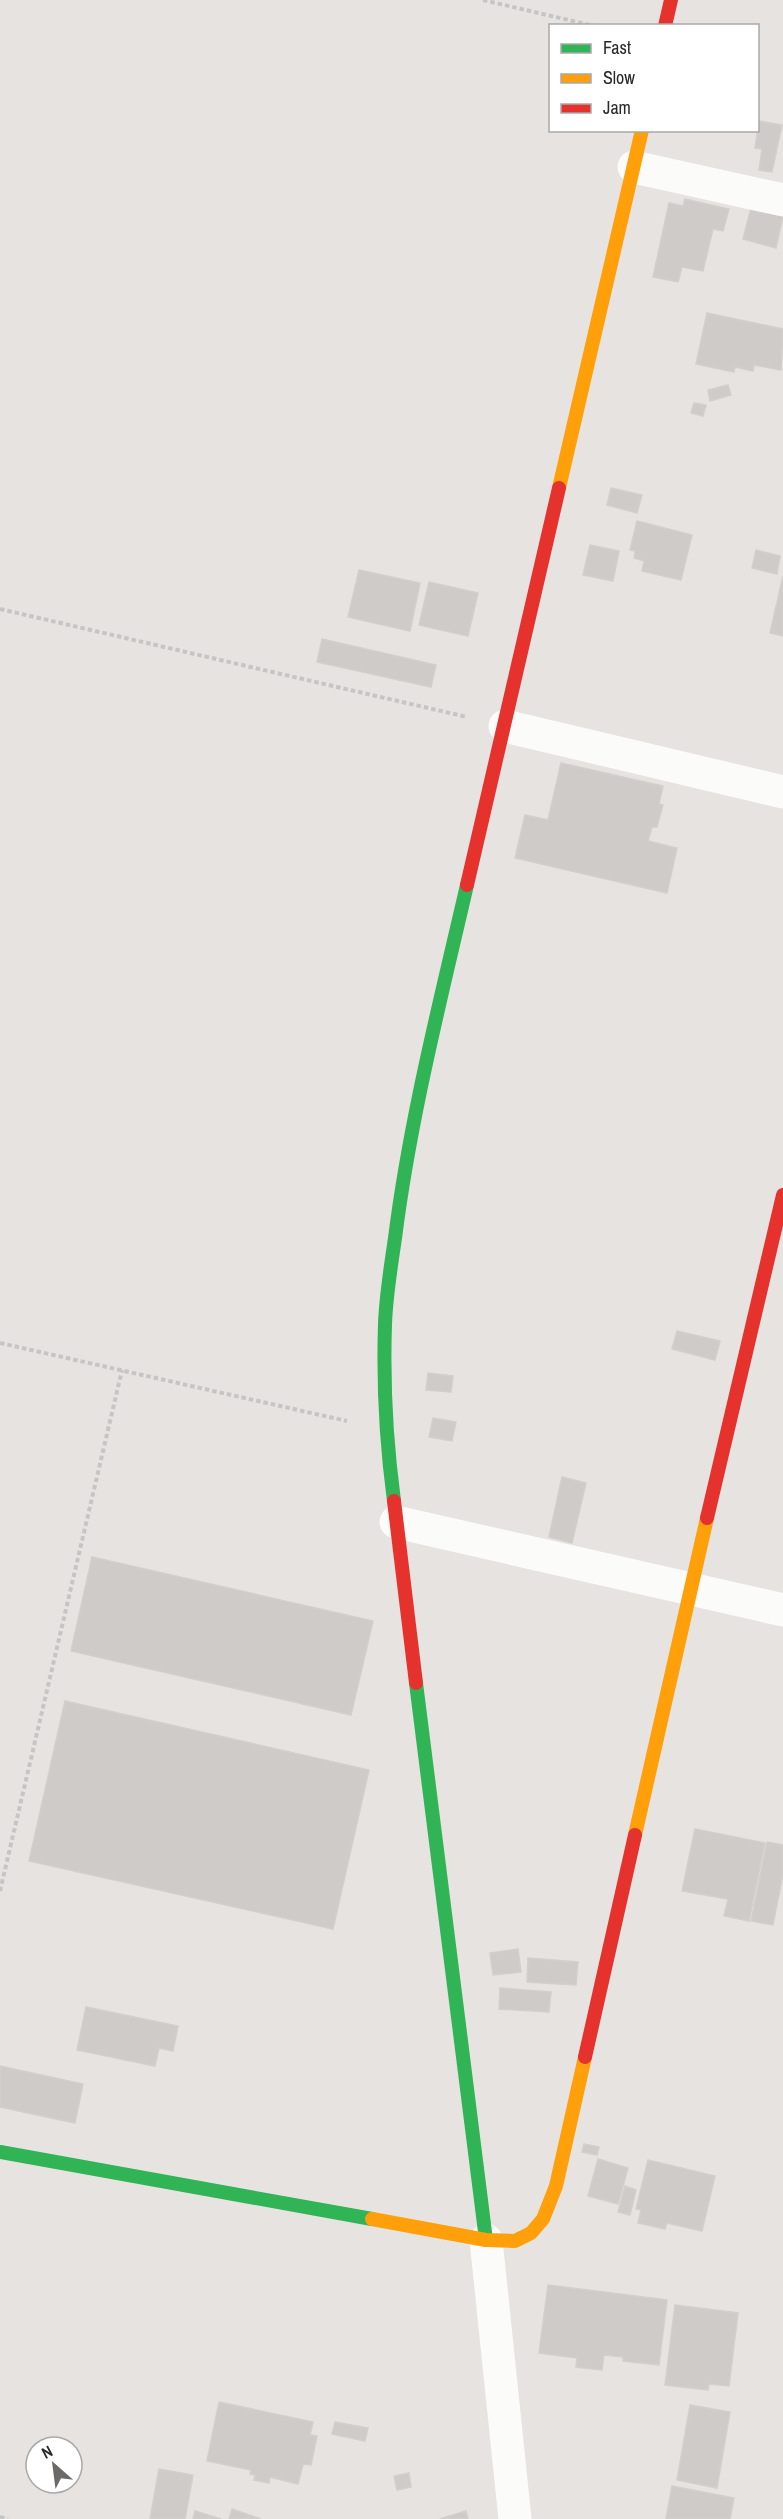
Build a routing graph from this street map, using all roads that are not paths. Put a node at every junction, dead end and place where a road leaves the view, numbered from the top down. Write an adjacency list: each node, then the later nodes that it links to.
1 (671, 0): 2 (street)
2 (665, 24)
3 (642, 132): 4 (street)
4 (633, 167): 5 (street); 6 (street)
5 (783, 200)
6 (505, 726): 7 (street); 9 (street)
7 (783, 792)
8 (783, 1195): 10 (street)
9 (396, 1522): 10 (street); 13 (street)
10 (691, 1588): 11 (street); 13 (street)
11 (783, 1610)
12 (0, 2152): 13 (street)
13 (486, 2240): 14 (street)
14 (515, 2519)

